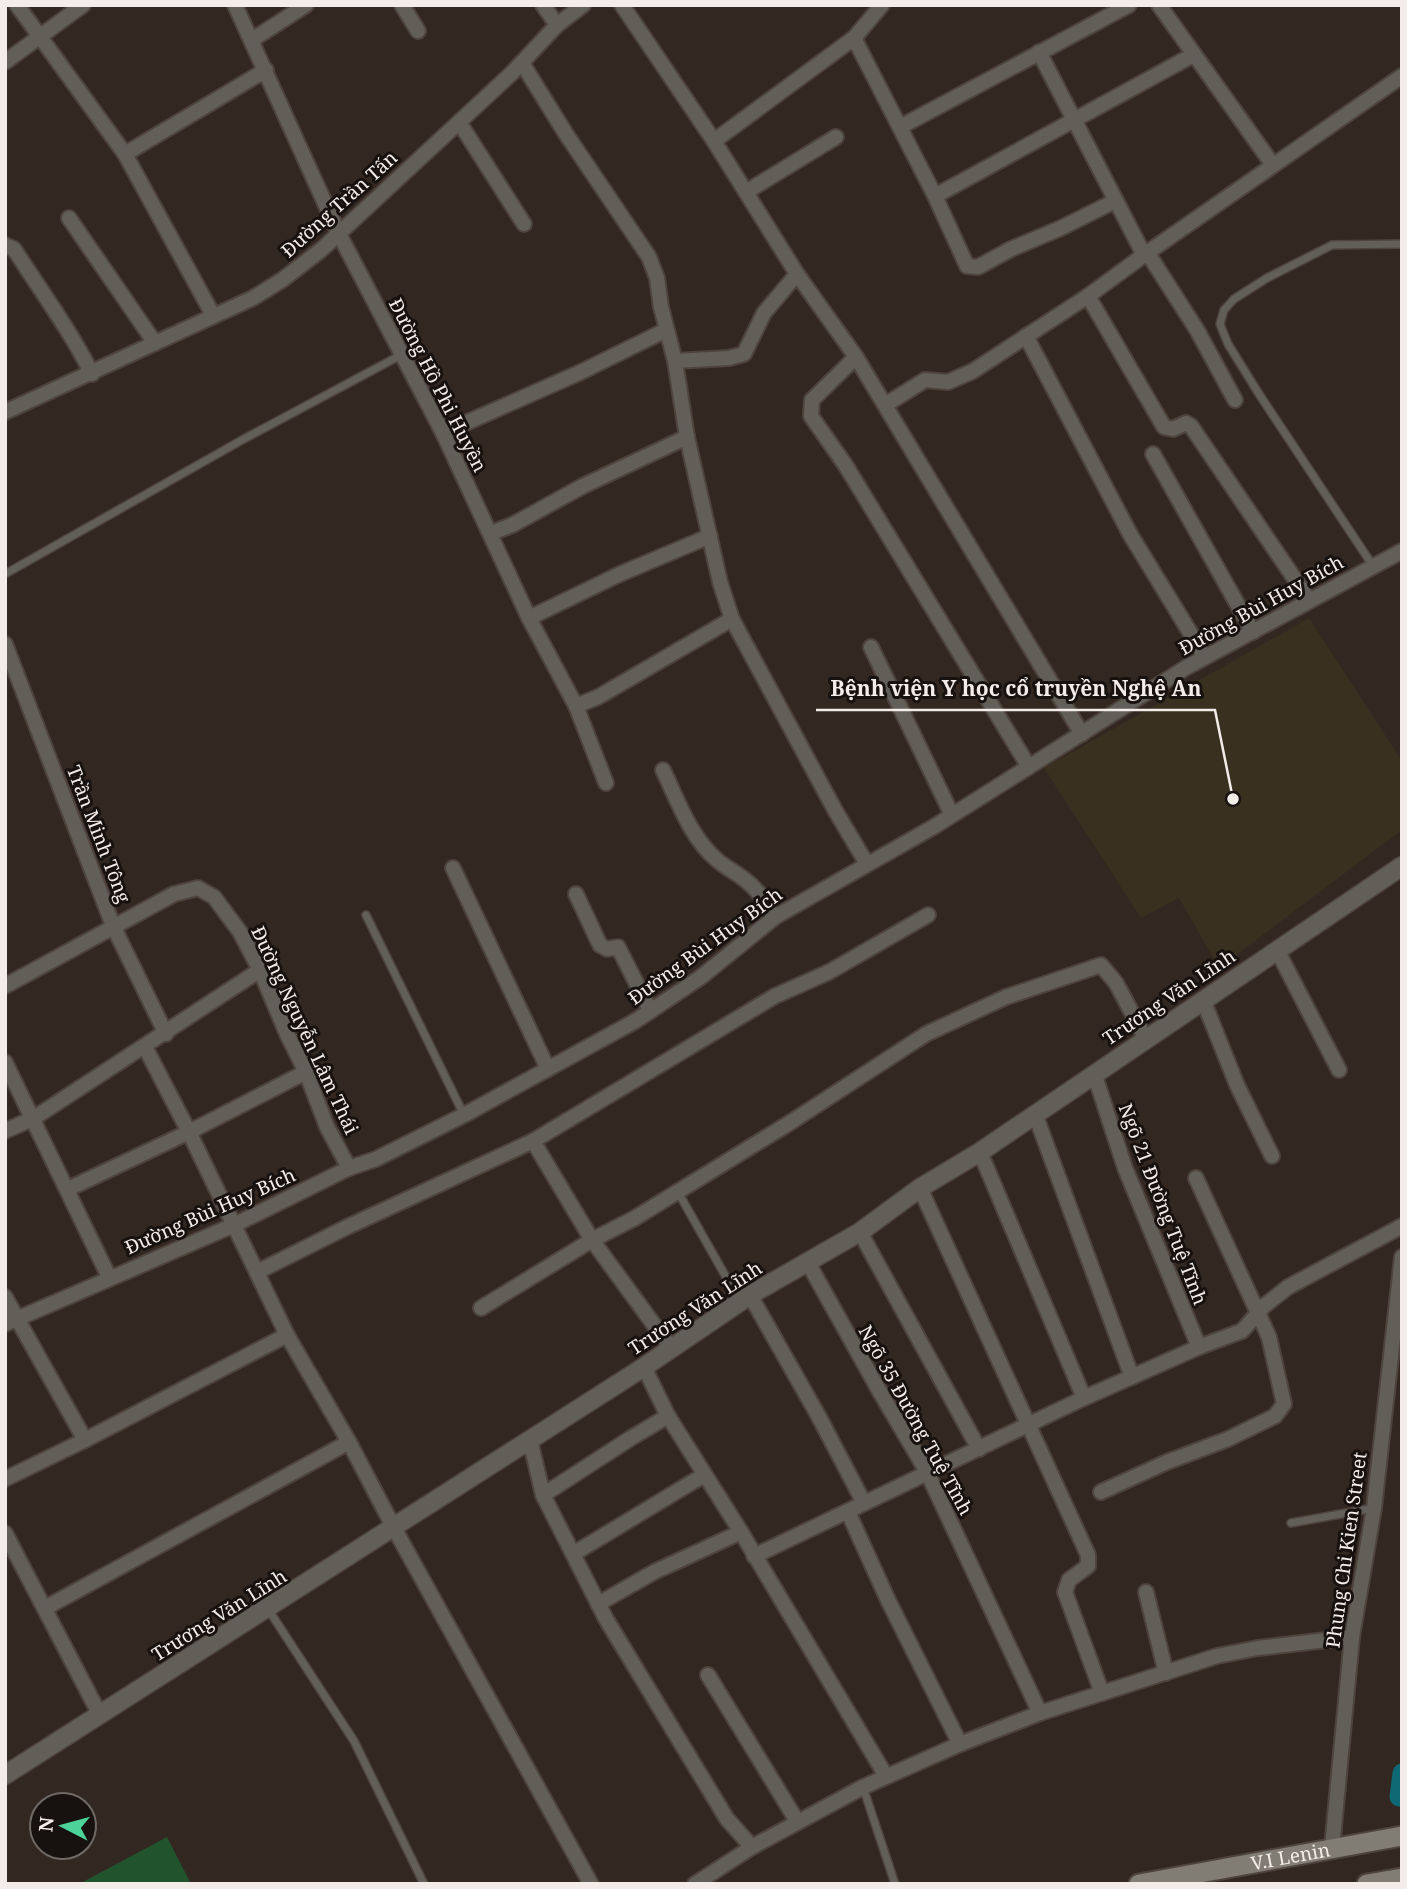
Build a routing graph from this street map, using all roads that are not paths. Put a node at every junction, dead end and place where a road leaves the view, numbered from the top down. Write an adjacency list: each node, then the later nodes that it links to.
1 (17, 5): 14 (street)
2 (83, 5): 14 (street)
3 (235, 5): 16 (street, Đường Hồ Phi Huyền)
4 (306, 5): 16 (street)
5 (402, 5): 13 (street)
6 (543, 5): 12 (street)
7 (583, 5): 12 (street, Đường Trần Tấn)
8 (622, 5): 27 (street)
9 (882, 5): 15 (street)
10 (1129, 5): 17 (street)
11 (1159, 5): 18 (street)
12 (557, 25): 20 (street, Đường Trần Tấn)
13 (418, 31)
14 (41, 36): 19 (street); 28 (street)
15 (854, 38): 25 (street); 27 (street)
16 (252, 40): 21 (street, Đường Hồ Phi Huyền)
17 (1039, 52): 23 (street); 25 (street)
18 (1193, 55): 23 (street); 29 (street)
19 (5, 62)
20 (522, 63): 24 (street, Đường Trần Tấn); 42 (street)
21 (266, 70): 28 (street); 35 (street, Đường Hồ Phi Huyền)
22 (1402, 76): 29 (street)
23 (1076, 120): 31 (street); 32 (street)
24 (459, 122): 34 (street); 35 (street, Đường Trần Tấn)
25 (900, 127): 31 (street)
26 (836, 137): 30 (street)
27 (714, 141): 30 (street)
28 (125, 154): 41 (street)
29 (1273, 165): 38 (street)
30 (746, 192): 39 (street)
31 (935, 196): 32 (street)
32 (1115, 201): 38 (street)
33 (69, 218): 44 (street)
34 (524, 224)
35 (338, 232): 41 (street, Đường Trần Tấn); 45 (street, Đường Hồ Phi Huyền)
36 (5, 244): 48 (street)
37 (1402, 244): 58 (lane)
38 (1146, 253): 40 (street); 49 (street)
39 (797, 274): 46 (street); 47 (street)
40 (1088, 296): 43 (street); 60 (street)
41 (213, 315): 44 (street, Đường Trần Tấn)
42 (666, 330): 47 (street); 52 (street)
43 (1026, 336): 50 (street); 66 (street)
44 (155, 344): 48 (street, Đường Trần Tấn)
45 (401, 355): 52 (street, Đường Hồ Phi Huyền); 59 (lane)
46 (856, 357): 50 (street); 69 (street)
47 (675, 361): 53 (street)
48 (92, 374): 51 (street, Đường Trần Tấn)
49 (1235, 400)
50 (885, 405): 68 (street)
51 (5, 412)
52 (443, 433): 55 (street, Đường Hồ Phi Huyền)
53 (687, 437): 55 (street); 56 (street)
54 (1153, 454): 63 (street)
55 (491, 533): 61 (street, Đường Hồ Phi Huyền)
56 (710, 536): 61 (street); 62 (street)
57 (1402, 551): 58 (street, Đường Bùi Huy Bích)
58 (1373, 566): 60 (street, Đường Bùi Huy Bích)
59 (5, 575)
60 (1308, 600): 63 (street, Đường Bùi Huy Bích)
61 (530, 618): 67 (street, Đường Hồ Phi Huyền)
62 (732, 619): 67 (street); 73 (street)
63 (1253, 632): 66 (street, Đường Bùi Huy Bích)
64 (5, 644): 80 (street, Trần Minh Tông)
65 (871, 647): 72 (street)
66 (1205, 657): 68 (street, Đường Bùi Huy Bích)
67 (576, 706): 71 (street, Đường Hồ Phi Huyền)
68 (1082, 734): 69 (street, Đường Bùi Huy Bích)
69 (1029, 767): 72 (street, Đường Bùi Huy Bích)
70 (663, 771): 79 (street)
71 (606, 783)
72 (952, 815): 73 (street, Đường Bùi Huy Bích)
73 (867, 864): 79 (street, Đường Bùi Huy Bích)
74 (1402, 866): 81 (street, Trương Văn Lĩnh)
75 (453, 867): 90 (street)
76 (576, 894): 85 (street)
77 (366, 915): 95 (lane)
78 (928, 915): 99 (street)
79 (775, 917): 85 (street, Đường Bùi Huy Bích)
80 (114, 928): 82 (street, Đường Nguyễn Lâm Thái); 83 (street, Đường Nguyễn Lâm Thái); 86 (street, Trần Minh Tông)
81 (1277, 950): 84 (street, Trương Văn Lĩnh); 91 (street)
82 (260, 970): 86 (street); 92 (street, Đường Nguyễn Lâm Thái)
83 (5, 986)
84 (1203, 1000): 87 (street, Trương Văn Lĩnh); 101 (street)
85 (650, 1010): 90 (street, Đường Bùi Huy Bích)
86 (166, 1034): 88 (street)
87 (1146, 1039): 93 (street, Trương Văn Lĩnh); 106 (street)
88 (145, 1047): 96 (street); 98 (street)
89 (5, 1062): 96 (street)
90 (548, 1069): 95 (street, Đường Bùi Huy Bích)
91 (1339, 1069)
92 (306, 1072): 98 (street); 102 (street, Đường Nguyễn Lâm Thái)
93 (1094, 1073): 94 (street, Trương Văn Lĩnh); 121 (street, Ngõ 21 Đường Tuệ Tĩnh)
94 (1035, 1114): 100 (street, Trương Văn Lĩnh); 124 (street)
95 (464, 1115): 102 (street, Đường Bùi Huy Bích)
96 (34, 1118): 97 (street); 105 (street)
97 (5, 1131)
98 (189, 1132): 105 (street); 107 (street)
99 (533, 1141): 110 (street); 113 (street)
100 (980, 1152): 104 (street, Trương Văn Lĩnh); 125 (street)
101 (1272, 1156)
102 (349, 1168): 107 (street, Đường Bùi Huy Bích)
103 (1196, 1178): 118 (street)
104 (920, 1188): 109 (street, Trương Văn Lĩnh); 127 (street)
105 (68, 1189): 114 (street)
106 (677, 1191): 110 (street); 116 (lane)
107 (234, 1225): 113 (street); 114 (street, Đường Bùi Huy Bích)
108 (1402, 1226): 118 (street)
109 (860, 1231): 112 (street, Trương Văn Lĩnh); 131 (street)
110 (592, 1240): 117 (street); 122 (street)
111 (1402, 1257): 138 (street, Phung Chi Kien Street)
112 (807, 1261): 116 (street, Trương Văn Lĩnh); 132 (street, Ngõ 35 Đường Tuệ Tĩnh)
113 (257, 1272): 120 (street)
114 (110, 1277): 119 (street, Đường Bùi Huy Bích)
115 (5, 1297): 119 (street)
116 (745, 1298): 122 (street, Trương Văn Lĩnh); 137 (street)
117 (481, 1308)
118 (1258, 1313): 121 (street); 135 (street)
119 (11, 1321): 128 (street)
120 (287, 1335): 128 (street); 130 (street)
121 (1199, 1347): 124 (street)
122 (671, 1348): 123 (street, Trương Văn Lĩnh)
123 (643, 1367): 126 (street); 129 (street, Trương Văn Lĩnh)
124 (1132, 1377): 125 (street)
125 (1084, 1398): 127 (street)
126 (668, 1416): 133 (street); 136 (street)
127 (1029, 1423): 131 (street); 153 (street)
128 (85, 1440): 134 (street)
129 (530, 1440): 136 (street); 141 (street, Trương Văn Lĩnh)
130 (349, 1442): 141 (street); 148 (street)
131 (979, 1449): 132 (street)
132 (927, 1472): 137 (street); 154 (street, Ngõ 35 Đường Tuệ Tĩnh)
133 (704, 1475): 142 (street); 144 (street)
134 (5, 1479)
135 (1101, 1492)
136 (543, 1495): 144 (street)
137 (864, 1503): 139 (street)
138 (1374, 1508): 140 (lane); 150 (street, Phung Chi Kien Street)
139 (848, 1512): 145 (street); 156 (street)
140 (1291, 1523)
141 (394, 1528): 149 (street, Trương Văn Lĩnh); 166 (street)
142 (741, 1532): 145 (street); 147 (street)
143 (5, 1533): 148 (street)
144 (573, 1554): 147 (street)
145 (754, 1556): 158 (street)
146 (1146, 1592): 151 (street)
147 (598, 1604): 162 (street)
148 (45, 1608): 155 (street)
149 (268, 1609): 155 (street, Trương Văn Lĩnh); 165 (lane)
150 (1352, 1637): 151 (street); 163 (street, Phung Chi Kien Street)
151 (1166, 1673): 153 (street)
152 (708, 1675): 160 (street)
153 (1102, 1693): 154 (street)
154 (1040, 1713): 156 (street)
155 (100, 1715): 157 (street, Trương Văn Lĩnh)
156 (960, 1744): 158 (street)
157 (5, 1775)
158 (886, 1776): 159 (street)
159 (863, 1787): 160 (street); 168 (lane)
160 (797, 1821): 162 (street)
161 (1402, 1836): 163 (main road, V.I Lenin)
162 (752, 1847): 167 (street)
163 (1332, 1848): 169 (main road, V.I Lenin)
164 (1402, 1878): 170 (main road)
165 (424, 1884)
166 (592, 1884)
167 (695, 1884)
168 (895, 1884)
169 (1139, 1884)
170 (1367, 1884)

